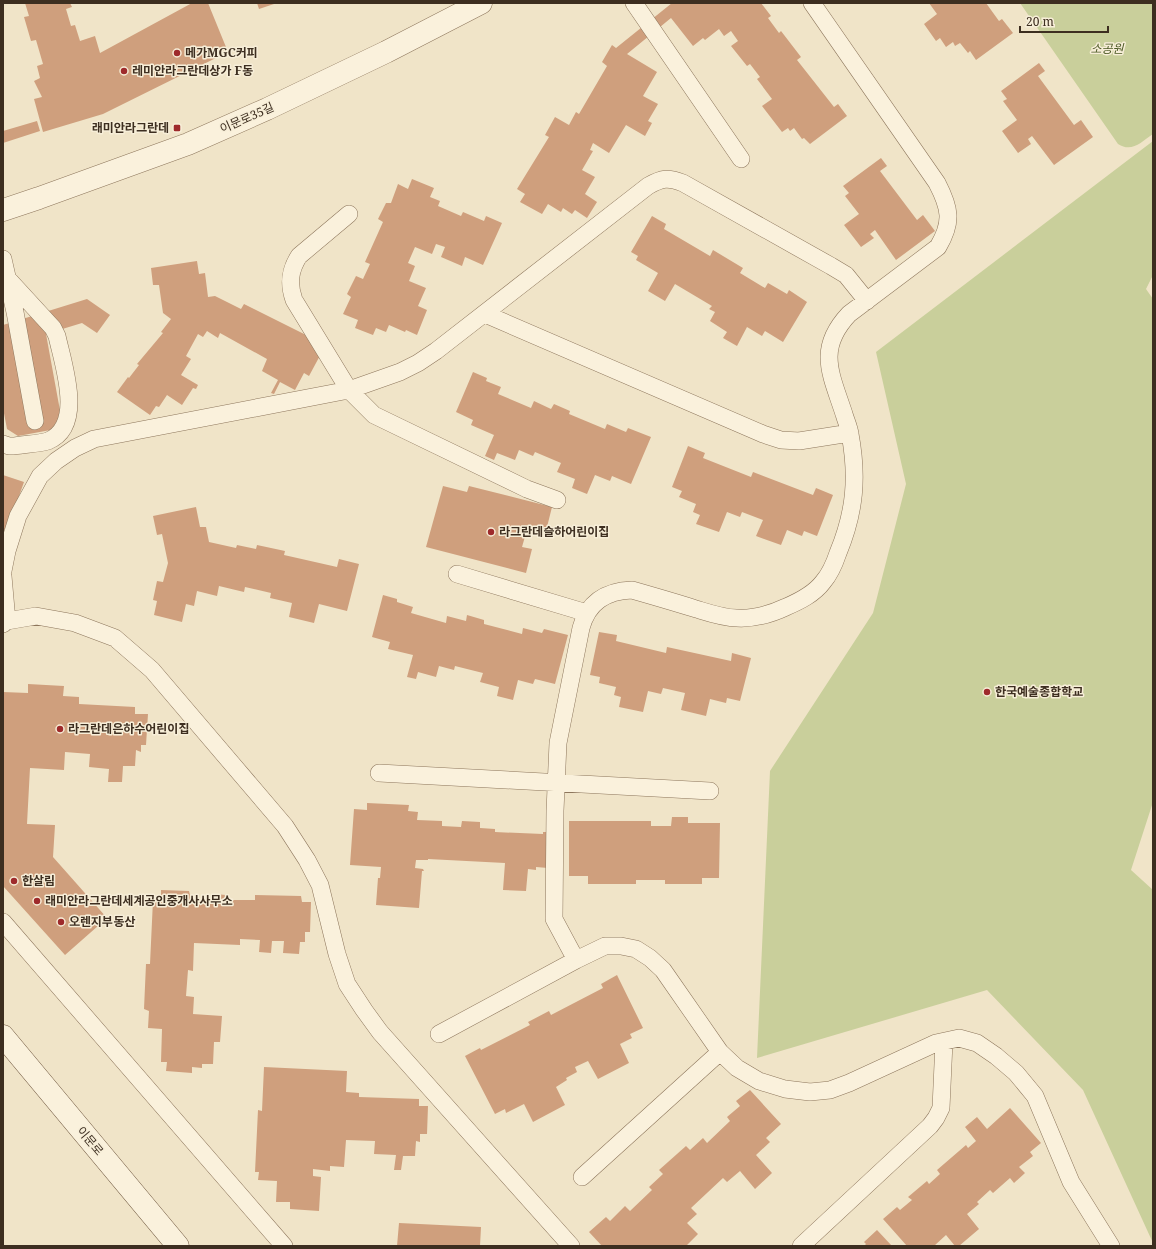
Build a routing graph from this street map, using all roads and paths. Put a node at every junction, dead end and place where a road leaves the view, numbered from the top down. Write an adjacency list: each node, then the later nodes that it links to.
1 (481, 3): 5 (street, 이문로35길)
2 (634, 3): 4 (lane)
3 (812, 3): 9 (lane)
4 (741, 159)
5 (3, 210)
6 (348, 214): 11 (lane)
7 (3, 259): 8 (lane)
8 (5, 284): 12 (lane); 14 (lane)
9 (867, 301): 10 (lane); 13 (lane)
10 (485, 314): 11 (lane); 13 (lane)
11 (349, 390): 15 (lane); 16 (lane)
12 (35, 421)
13 (850, 432): 19 (lane)
14 (3, 444)
15 (557, 500)
16 (3, 570)
17 (457, 574): 19 (lane)
18 (3, 576): 20 (lane)
19 (587, 613): 22 (lane)
20 (5, 622): 33 (lane)
21 (379, 773): 22 (lane)
22 (556, 782): 23 (lane); 25 (lane)
23 (710, 791)
24 (3, 922): 32 (lane)
25 (576, 960): 26 (lane); 29 (lane)
26 (439, 1034)
27 (3, 1036): 31 (street, 이문로)
28 (944, 1042): 29 (lane); 34 (lane); 35 (lane)
29 (720, 1052): 30 (lane)
30 (582, 1176)
31 (178, 1246)
32 (284, 1246)
33 (571, 1246)
34 (801, 1246)
35 (1111, 1246)

